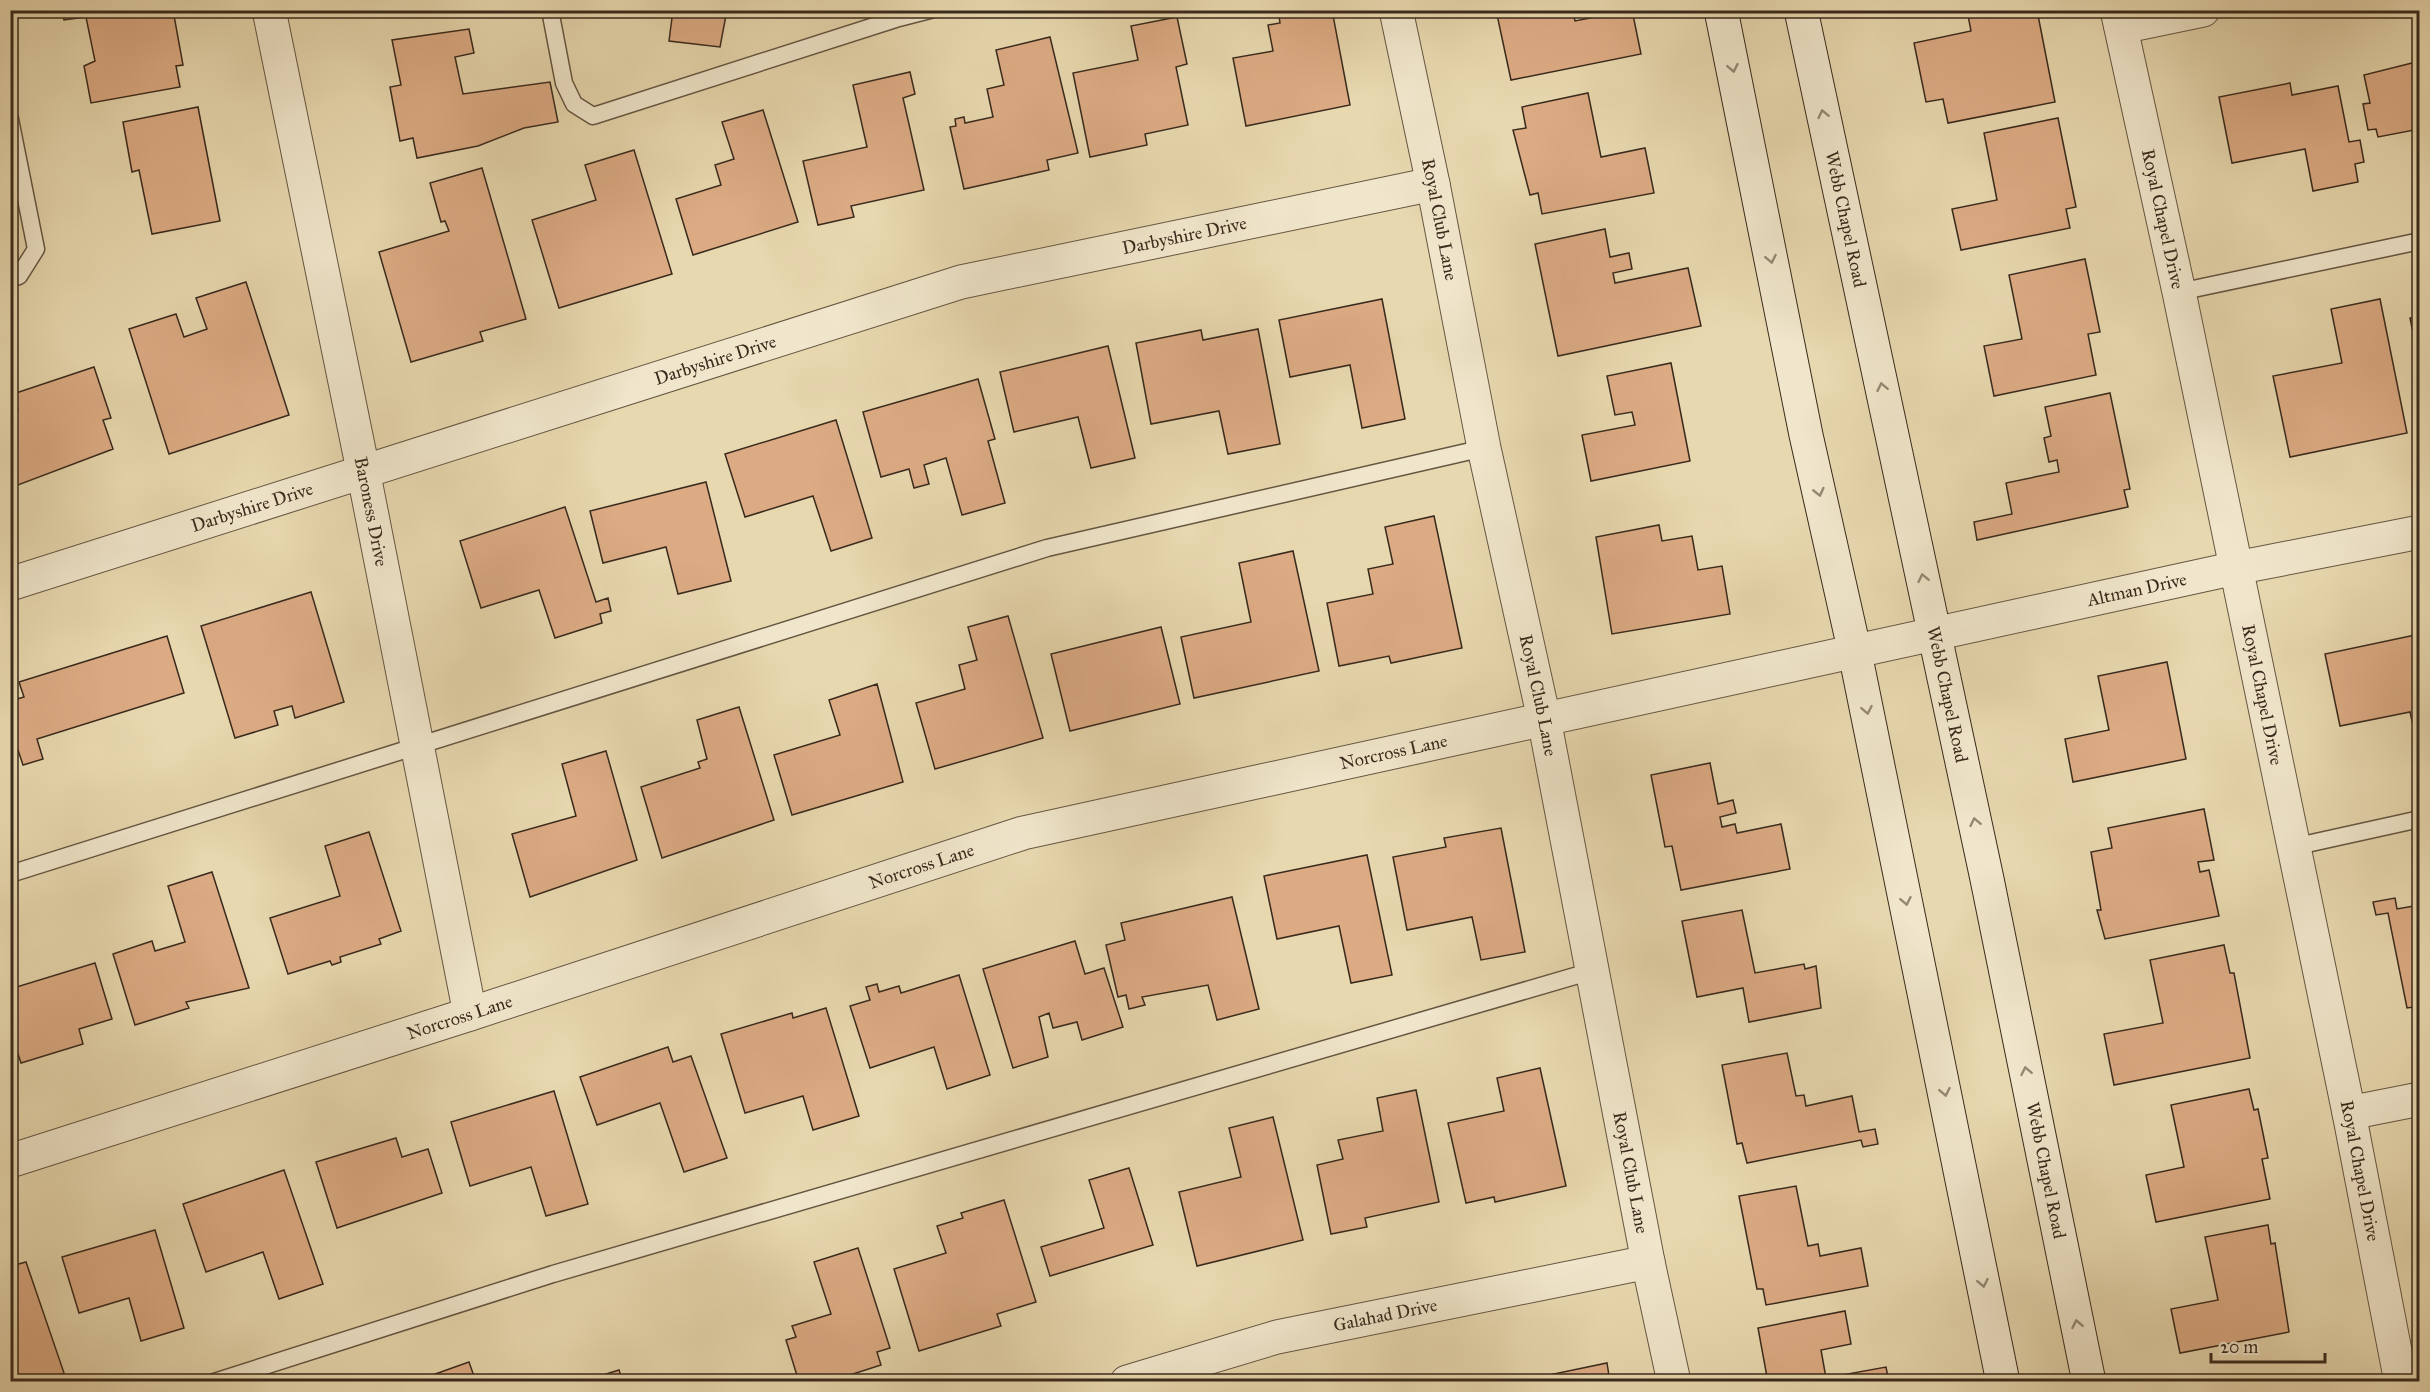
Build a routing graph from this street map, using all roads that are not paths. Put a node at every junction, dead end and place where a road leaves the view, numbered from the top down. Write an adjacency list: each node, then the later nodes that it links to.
1 (269, 10): 15 (street, Baroness Drive)
2 (550, 10): 3 (lane)
3 (930, 10)
4 (1396, 10): 10 (street, Royal Club Lane)
5 (1721, 10): 20 (street, one-way to 20)
6 (1801, 10): 19 (street, Webb Chapel Road, one-way to 6)
7 (2203, 10): 8 (street)
8 (2119, 19): 13 (street, Royal Chapel Drive)
9 (10, 119): 12 (lane)
10 (1433, 184): 14 (street, Royal Club Lane); 15 (street, Darbyshire Drive)
11 (2420, 241): 13 (lane)
12 (10, 279)
13 (2180, 292): 17 (street, Royal Chapel Drive)
14 (1484, 448): 21 (street, Royal Club Lane); 22 (lane)
15 (363, 470): 18 (street, Darbyshire Drive); 22 (street, Baroness Drive)
16 (2420, 532): 17 (street, Altman Drive)
17 (2236, 568): 19 (street, Altman Drive); 24 (street, Royal Chapel Drive)
18 (10, 584)
19 (1935, 635): 20 (street, Altman Drive); 37 (street, Webb Chapel Road, one-way to 19)
20 (1855, 653): 21 (street, Norcross Lane); 36 (street, one-way to 36)
21 (1544, 719): 26 (street, Royal Club Lane); 27 (street, Norcross Lane)
22 (417, 744): 25 (lane); 27 (street, Baroness Drive)
23 (2420, 819): 24 (lane)
24 (2293, 847): 29 (street, Royal Chapel Drive)
25 (10, 874)
26 (1592, 971): 31 (street, Royal Club Lane); 33 (lane)
27 (470, 1014): 30 (street, Norcross Lane)
28 (2420, 1099): 29 (street)
29 (2349, 1113): 32 (street, Royal Chapel Drive)
30 (10, 1161)
31 (1648, 1262): 34 (street, Galahad Drive); 35 (street, Royal Club Lane)
32 (2407, 1379)
33 (214, 1382)
34 (1127, 1382)
35 (1674, 1382)
36 (2003, 1382)
37 (2089, 1382)

